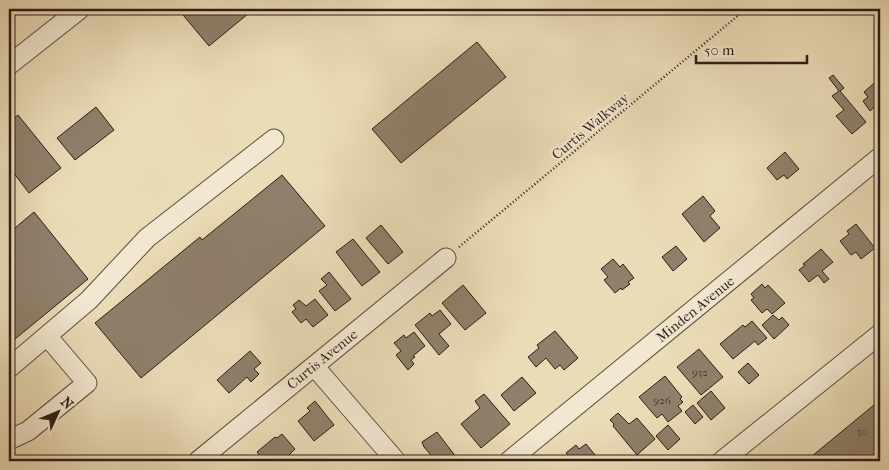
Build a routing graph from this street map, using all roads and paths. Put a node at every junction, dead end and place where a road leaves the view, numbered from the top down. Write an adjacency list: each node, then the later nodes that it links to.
1 (80, 9): 3 (street)
2 (746, 9): 6 (path, Curtis Walkway)
3 (9, 64)
4 (274, 139): 8 (street)
5 (880, 157): 14 (street, Minden Avenue)
6 (446, 258): 9 (street, Curtis Avenue)
7 (880, 334): 15 (street)
8 (47, 336): 10 (street); 11 (street)
9 (314, 366): 12 (street, Curtis Avenue); 13 (street)
10 (9, 368)
11 (9, 440)
12 (198, 461)
13 (396, 461)
14 (509, 461)
15 (722, 461)

